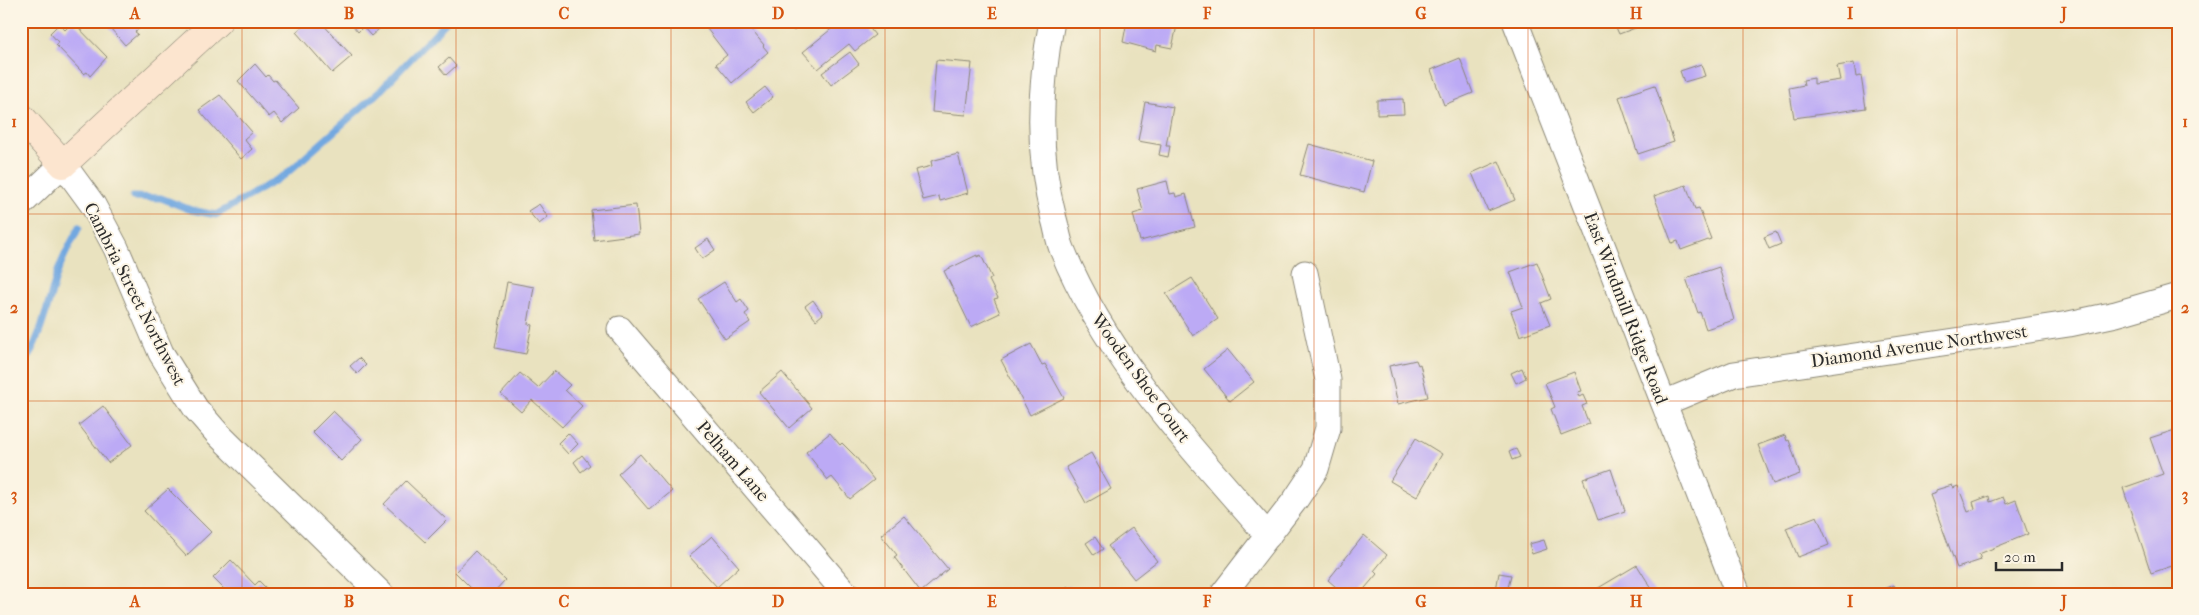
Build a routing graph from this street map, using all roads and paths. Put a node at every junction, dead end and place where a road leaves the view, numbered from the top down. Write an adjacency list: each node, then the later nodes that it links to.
1 (218, 21): 5 (street)
2 (1052, 21): 11 (street, Wooden Shoe Court)
3 (1515, 21): 10 (street, East Windmill Ridge Road)
4 (21, 117): 5 (street, Cambria Street Northwest)
5 (63, 164): 6 (street); 12 (street, Cambria Street Northwest)
6 (21, 204)
7 (1305, 273): 11 (street)
8 (2178, 296): 10 (street, Diamond Avenue Northwest)
9 (620, 329): 13 (street, Pelham Lane)
10 (1664, 403): 15 (street, East Windmill Ridge Road)
11 (1268, 536): 14 (street)
12 (381, 594)
13 (846, 594)
14 (1223, 594)
15 (1738, 594)

